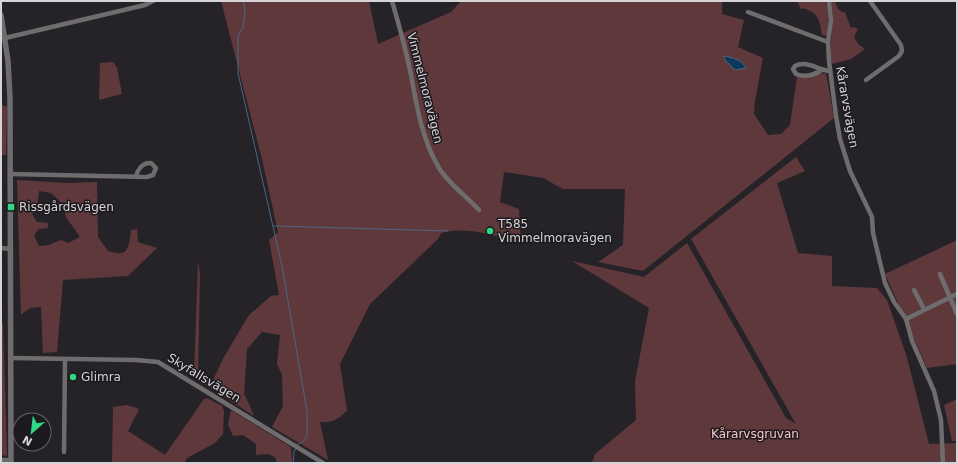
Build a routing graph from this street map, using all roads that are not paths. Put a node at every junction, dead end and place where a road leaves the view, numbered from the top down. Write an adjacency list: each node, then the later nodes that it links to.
1 (153, 1): 7 (street)
2 (392, 1): 14 (street, Vimmelmoravägen)
3 (829, 1): 8 (street, Kårarvsvägen)
4 (870, 1): 11 (street)
5 (748, 12): 8 (street)
6 (1, 15): 7 (street)
7 (5, 38): 12 (street)
8 (828, 42): 10 (street, Kårarvsvägen)
9 (822, 70): 9 (street); 10 (street)
10 (830, 71): 23 (street, Kårarvsvägen)
11 (866, 80)
12 (11, 174): 13 (street); 16 (street)
13 (136, 176)
14 (479, 210)
15 (1, 248): 16 (street)
16 (11, 249): 24 (street)
17 (940, 274): 20 (street)
18 (914, 290): 21 (street)
19 (957, 294): 20 (street)
20 (950, 298): 21 (street); 22 (street)
21 (924, 310): 23 (street)
22 (957, 314)
23 (906, 319): 30 (street, Kårarvsvägen)
24 (11, 358): 25 (street, Skyfallsvägen); 28 (street)
25 (65, 359): 26 (street); 29 (street, Skyfallsvägen)
26 (64, 452)
27 (1, 460): 28 (street)
28 (11, 462)
29 (324, 463)
30 (943, 463)

